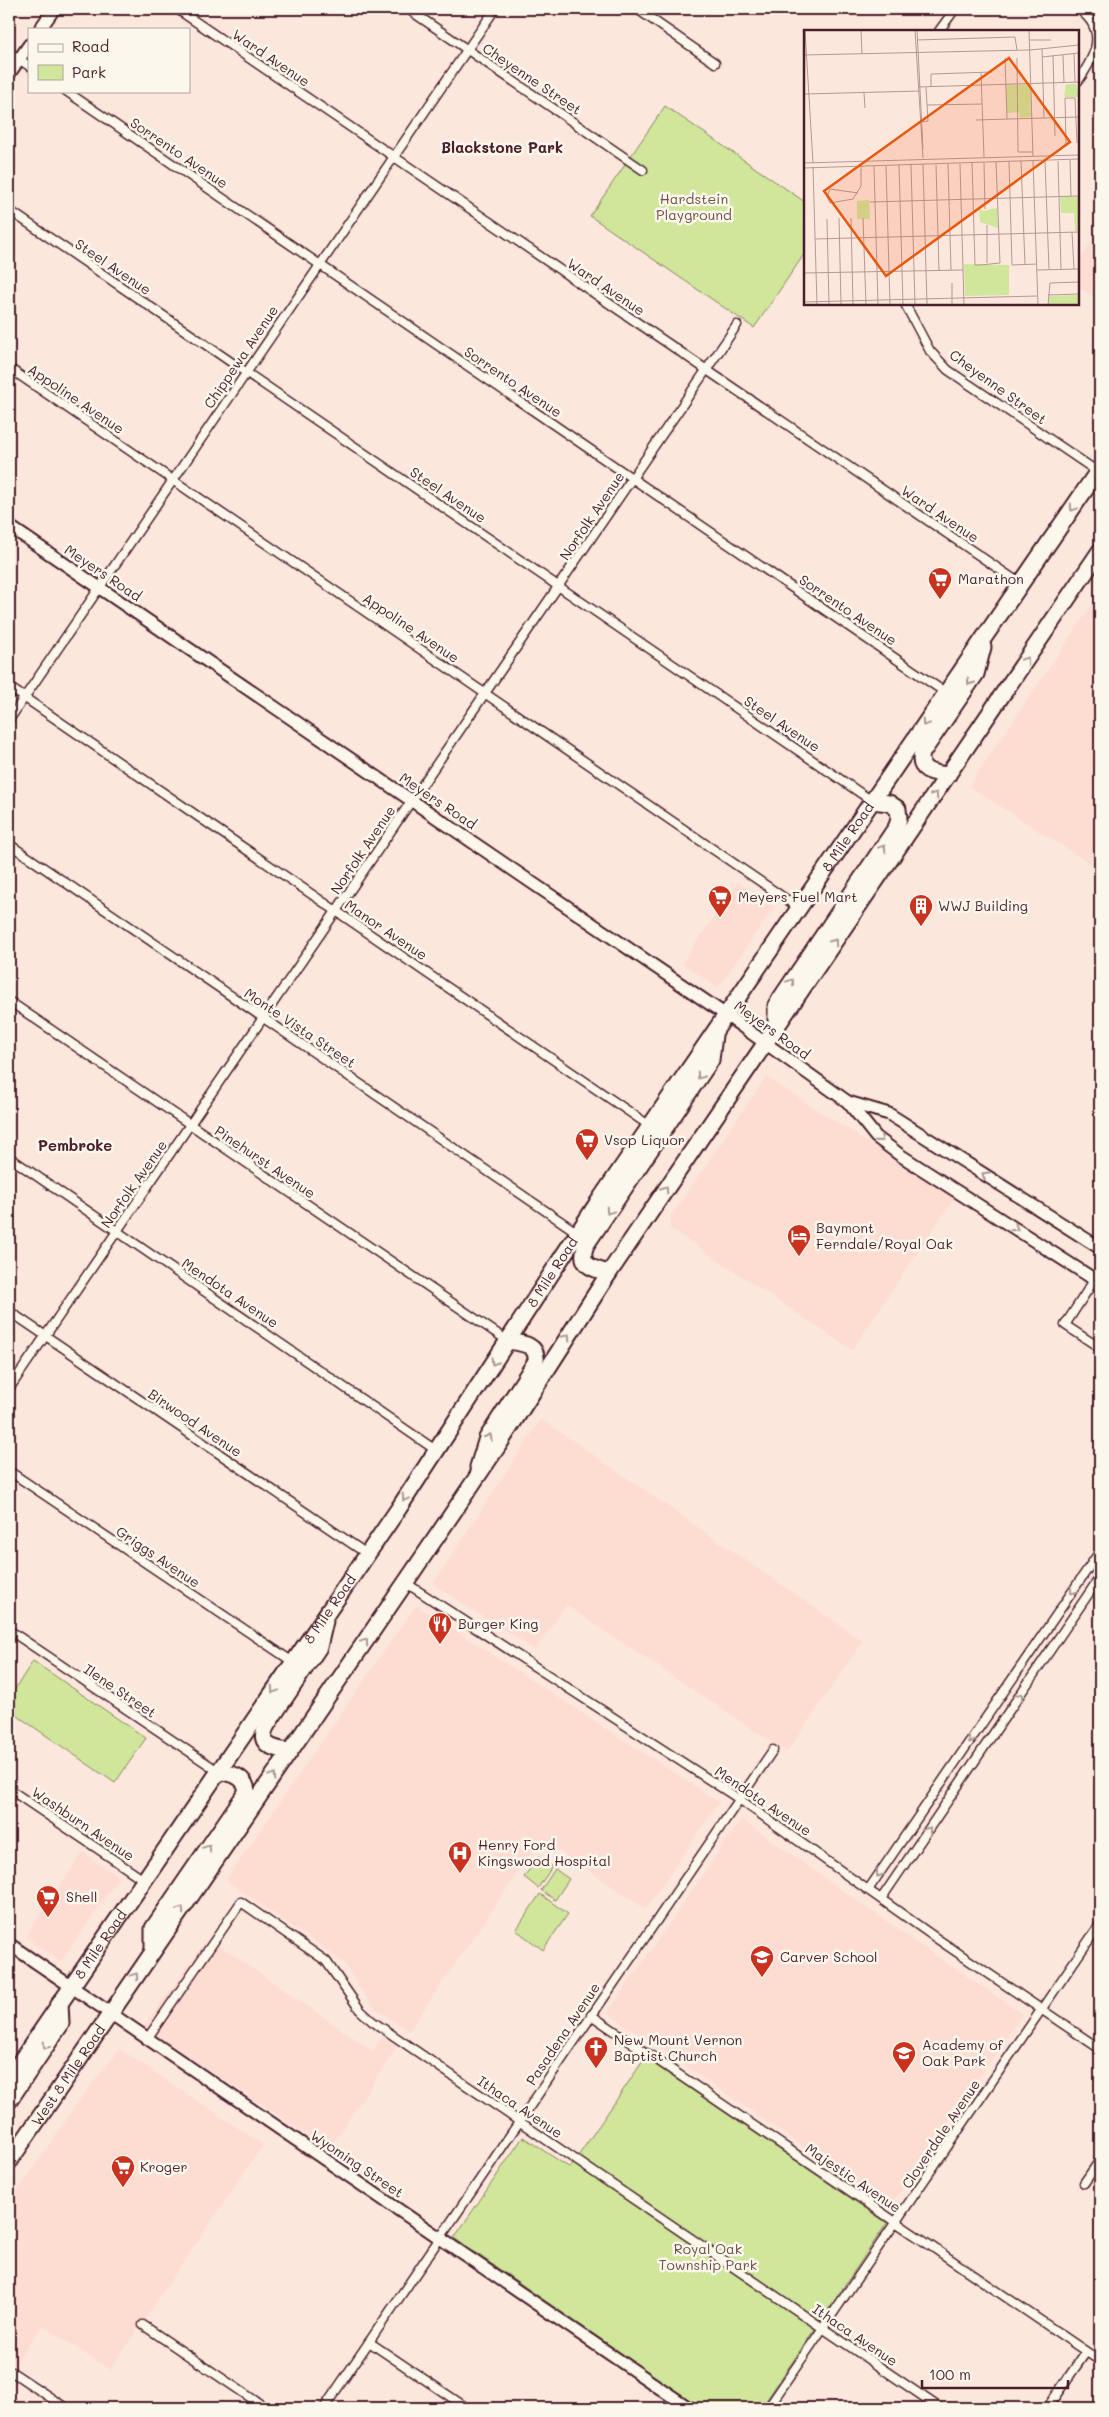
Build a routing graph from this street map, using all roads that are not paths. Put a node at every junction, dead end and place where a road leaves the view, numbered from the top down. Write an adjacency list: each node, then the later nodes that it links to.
1 (54, 9): 8 (street)
2 (177, 9): 18 (street, Ward Avenue)
3 (408, 9): 11 (street, Cheyenne Street)
4 (495, 9): 11 (street, Chippewa Avenue)
5 (637, 9): 14 (street)
6 (954, 9): 9 (street)
7 (1078, 9): 16 (street)
8 (41, 28)
9 (940, 30)
10 (28, 49): 13 (street)
11 (467, 49): 18 (street, Chippewa Avenue); 19 (street, Cheyenne Street)
12 (9, 52): 13 (street)
13 (24, 63): 15 (street)
14 (715, 63)
15 (9, 74)
16 (1079, 80)
17 (67, 92): 21 (street, Sorrento Avenue)
18 (394, 157): 21 (street, Chippewa Avenue); 25 (street, Ward Avenue)
19 (643, 170)
20 (9, 210): 26 (street, Steel Avenue)
21 (320, 265): 26 (street, Chippewa Avenue); 28 (street, Sorrento Avenue)
22 (906, 305): 27 (street, Cheyenne Street)
23 (738, 325): 25 (street, Norfolk Avenue)
24 (9, 368): 29 (street, Appoline Avenue)
25 (707, 371): 28 (street, Norfolk Avenue); 32 (street, Ward Avenue)
26 (246, 372): 29 (street, Chippewa Avenue); 33 (street, Steel Avenue)
27 (1099, 470): 32 (highway, 8 Mile Road, one-way to 32)
28 (633, 479): 33 (street, Norfolk Avenue); 37 (street, Sorrento Avenue)
29 (172, 480): 34 (street, Chippewa Avenue); 38 (street, Appoline Avenue)
30 (9, 526): 34 (street, Meyers Road)
31 (1100, 551): 41 (highway, one-way to 31)
32 (1021, 584): 35 (highway, 8 Mile Road)
33 (559, 586): 38 (street, Norfolk Avenue); 42 (street, Steel Avenue)
34 (99, 588): 39 (street, Chippewa Avenue); 43 (street, Meyers Road)
35 (986, 636): 37 (highway, 8 Mile Road); 41 (highway, one-way to 41)
36 (9, 688): 39 (street, Manor Avenue)
37 (946, 692): 42 (highway, 8 Mile Road, one-way to 42)
38 (485, 694): 43 (street, Norfolk Avenue); 45 (street, Appoline Avenue)
39 (24, 698): 40 (street, Chippewa Avenue); 46 (street, Manor Avenue)
40 (9, 720)
41 (948, 775): 50 (highway, one-way to 41)
42 (872, 801): 45 (highway, 8 Mile Road); 50 (highway, one-way to 42)
43 (412, 802): 46 (street, Norfolk Avenue); 48 (street, Meyers Road)
44 (9, 844): 49 (street, Monte Vista Street)
45 (799, 908): 48 (highway, 8 Mile Road)
46 (336, 911): 49 (street, Norfolk Avenue); 55 (street, Manor Avenue)
47 (9, 1001): 54 (street, Pinehurst Avenue)
48 (726, 1015): 51 (highway, 8 Mile Road); 52 (street, Meyers Road)
49 (264, 1018): 54 (street, Norfolk Avenue); 58 (street, Monte Vista Street)
50 (776, 1026): 52 (highway)
51 (715, 1031): 55 (highway, 8 Mile Road); 60 (highway, one-way to 60)
52 (764, 1043): 53 (street, Meyers Road); 60 (highway, one-way to 52)
53 (848, 1102): 59 (street, Meyers Road, one-way to 53); 61 (street, Meyers Road, one-way to 61)
54 (190, 1126): 57 (street, Norfolk Avenue); 64 (street, Pinehurst Avenue)
55 (650, 1126): 58 (highway, 8 Mile Road)
56 (9, 1157): 57 (street, Mendota Avenue)
57 (117, 1231): 63 (street, Norfolk Avenue); 67 (street, Mendota Avenue)
58 (578, 1233): 64 (highway, 8 Mile Road)
59 (1100, 1248)
60 (609, 1273): 69 (highway, one-way to 60)
61 (1099, 1278): 65 (street)
62 (9, 1311): 63 (street, Birwood Avenue)
63 (45, 1336): 66 (street, Norfolk Avenue); 71 (street, Birwood Avenue)
64 (508, 1342): 67 (highway, 8 Mile Road, one-way to 67); 69 (highway, one-way to 64)
65 (1100, 1348)
66 (9, 1389)
67 (437, 1450): 71 (highway, 8 Mile Road, one-way to 71)
68 (9, 1471): 78 (street, Griggs Avenue)
69 (473, 1482): 73 (highway)
70 (1100, 1551): 76 (street, one-way to 76)
71 (367, 1554): 74 (highway, 8 Mile Road)
72 (1100, 1578): 77 (street)
73 (406, 1583): 81 (highway, one-way to 73); 86 (street, Mendota Avenue)
74 (326, 1614): 78 (highway, 8 Mile Road); 81 (highway)
75 (9, 1630): 83 (street, Ilene Street)
76 (1041, 1638): 77 (street); 79 (street)
77 (1053, 1646): 80 (street, one-way to 77)
78 (293, 1662): 83 (highway, 8 Mile Road, one-way to 83)
79 (988, 1714): 80 (street); 85 (street, one-way to 85)
80 (1001, 1723): 87 (street)
81 (290, 1750): 93 (highway, one-way to 81)
82 (773, 1750): 86 (street, Pasadena Avenue)
83 (218, 1771): 88 (highway, 8 Mile Road); 93 (highway, one-way to 83)
84 (9, 1789): 88 (street, Washburn Avenue)
85 (936, 1792): 87 (street); 89 (street, one-way to 89)
86 (739, 1799): 89 (street, Mendota Avenue); 98 (street, Pasadena Avenue)
87 (948, 1800): 90 (street, one-way to 87)
88 (144, 1880): 94 (highway, 8 Mile Road)
89 (868, 1890): 90 (street, Mendota Avenue)
90 (881, 1899): 96 (street, Mendota Avenue)
91 (1100, 1924): 96 (street, Cloverdale Avenue)
92 (9, 1944): 94 (street, Wyoming Street)
93 (153, 1950): 97 (highway, one-way to 93)
94 (71, 1987): 95 (highway, 8 Mile Road); 97 (street, Wyoming Street)
95 (60, 2002): 101 (highway, 8 Mile Road); 102 (highway, one-way to 102)
96 (1042, 2010): 100 (street, Mendota Avenue); 107 (street, Cloverdale Avenue)
97 (110, 2014): 99 (street, Wyoming Street); 105 (highway, West 8 Mile Road)
98 (591, 2014): 103 (street, Pasadena Avenue); 107 (street, Majestic Avenue)
99 (147, 2039): 103 (street, Ithaca Avenue); 108 (street, Wyoming Street)
100 (1100, 2049)
101 (9, 2078)
102 (9, 2101)
103 (518, 2121): 108 (street, Pasadena Avenue); 110 (street, Ithaca Avenue)
104 (1100, 2160): 106 (street)
105 (9, 2162)
106 (1084, 2184)
107 (896, 2222): 110 (street, Cloverdale Avenue); 112 (street, Majestic Avenue)
108 (438, 2238): 111 (street, Pasadena Avenue); 119 (street, Wyoming Street)
109 (143, 2325): 116 (street)
110 (823, 2329): 120 (street, Cloverdale Avenue); 121 (street, Ithaca Avenue)
111 (369, 2342): 117 (street, Pasadena Avenue); 118 (street)
112 (1086, 2352): 113 (street, Majestic Avenue); 122 (street)
113 (1100, 2362)
114 (12, 2372): 115 (street)
115 (66, 2408)
116 (266, 2408)
117 (324, 2408)
118 (466, 2408)
119 (689, 2408)
120 (768, 2408)
121 (940, 2408)
122 (1047, 2408)

